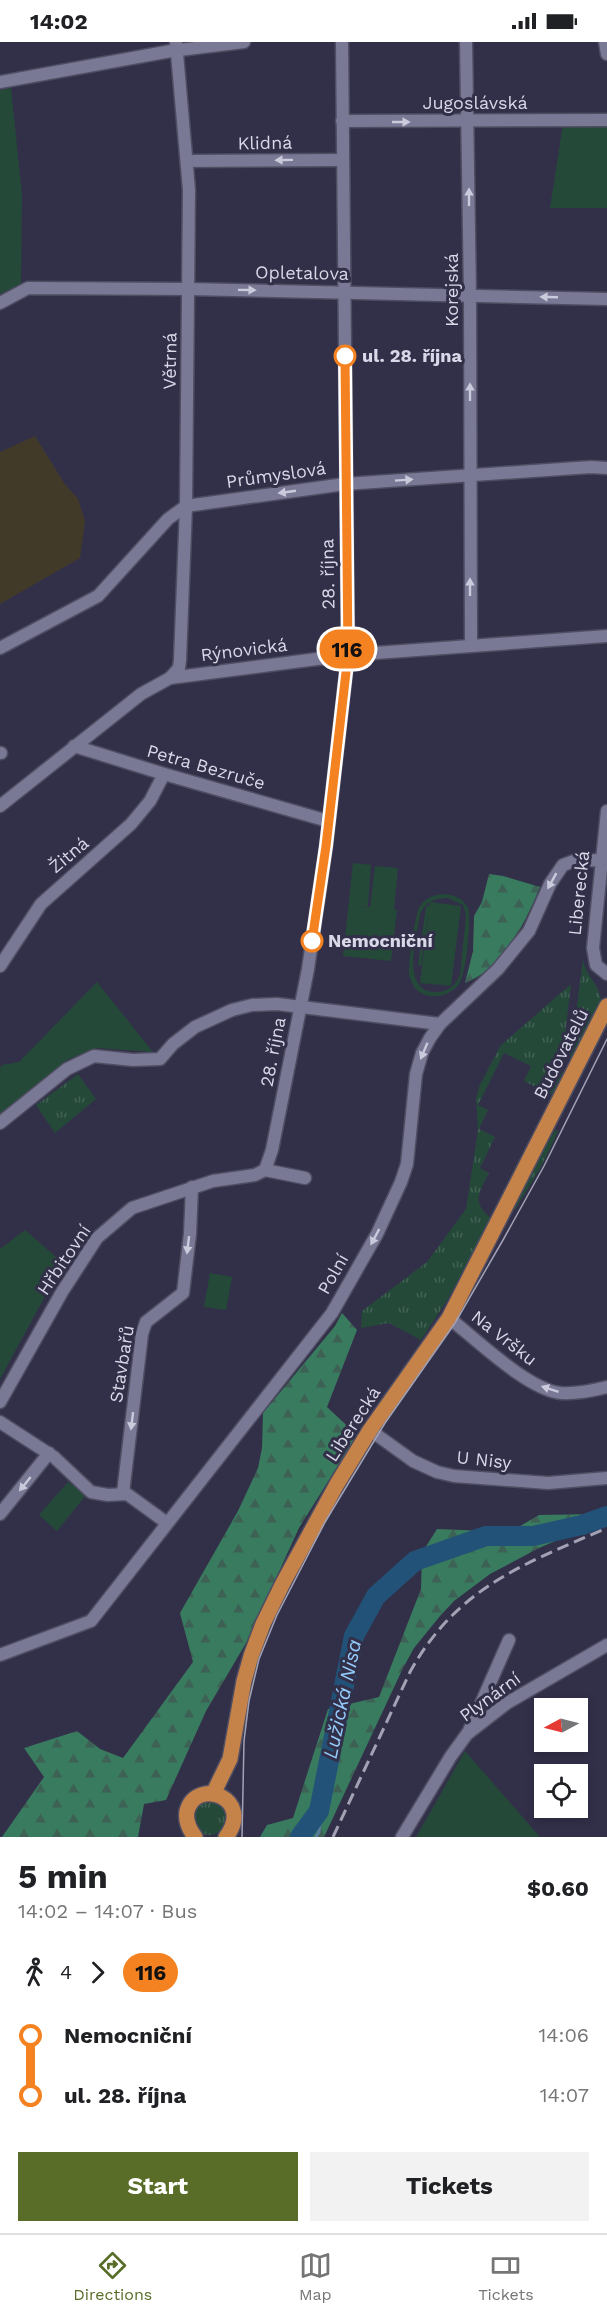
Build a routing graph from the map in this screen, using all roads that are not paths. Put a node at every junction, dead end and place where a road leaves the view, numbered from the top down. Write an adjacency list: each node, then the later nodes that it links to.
1 (244, 42): 5 (street)
2 (342, 42): 9 (street, 28. října)
3 (466, 42): 10 (street, Korejská)
4 (605, 42): 6 (street)
5 (176, 46): 7 (street); 12 (street, Větrná)
6 (607, 54)
7 (0, 82)
8 (607, 120): 10 (street, Jugoslávská)
9 (342, 122): 10 (street, Jugoslávská, one-way to 10); 11 (street, 28. října)
10 (469, 122): 15 (street, Korejská, one-way to 10)
11 (343, 160): 12 (street, Klidná, one-way to 12); 14 (street, 28. října)
12 (187, 161): 13 (street, Větrná)
13 (189, 289): 14 (street, Opletalova, one-way to 14); 17 (street, Opletalova); 21 (street, Větrná)
14 (345, 292): 15 (street, Opletalova); 20 (street, 28. října)
15 (470, 295): 16 (street, Opletalova, one-way to 15); 19 (street, Korejská, one-way to 15)
16 (607, 299)
17 (0, 303)
18 (607, 468): 19 (street, Průmyslová)
19 (470, 475): 20 (street, Průmyslová, one-way to 19); 23 (street, Korejská, one-way to 19)
20 (345, 484): 21 (street, Průmyslová, one-way to 21); 25 (street, 28. října)
21 (186, 506): 24 (street); 26 (street, Větrná)
22 (607, 636): 23 (street, Rýnovická)
23 (471, 646): 25 (street, Rýnovická)
24 (6, 648)
25 (348, 655): 26 (street, Rýnovická); 31 (street, 28. října)
26 (171, 678): 27 (street, Rýnovická)
27 (74, 746): 28 (street, Petra Bezruče); 29 (street, Rýnovická)
28 (164, 774): 31 (street, Petra Bezruče); 33 (street, Žitná)
29 (0, 806)
30 (607, 811): 32 (street, Liberecká)
31 (328, 821): 37 (street, 28. října)
32 (602, 860): 34 (street, Liberecká); 39 (street, Polní, one-way to 39)
33 (0, 966)
34 (607, 974)
35 (277, 1004): 37 (street); 38 (street); 38 (street)
36 (607, 1006): 40 (main road, Budovatelů)
37 (301, 1007): 39 (street); 42 (street, 28. října)
38 (234, 1009): 41 (street)
39 (440, 1024): 54 (street, Polní, one-way to 54)
40 (549, 1120): 45 (main road, Liberecká)
41 (0, 1123)
42 (265, 1170): 43 (street, Hřbitovní); 44 (street, Hřbitovní)
43 (305, 1178)
44 (192, 1187): 47 (street, Hřbitovní); 52 (street, Stavbařů, one-way to 52)
45 (449, 1318): 46 (street, Na Vršku, one-way to 45); 49 (main road, Liberecká)
46 (607, 1387)
47 (0, 1402)
48 (0, 1422): 50 (street)
49 (370, 1430): 51 (street, U Nisy); 59 (main road, Liberecká)
50 (49, 1453): 52 (street); 53 (street, one-way to 53)
51 (607, 1478)
52 (123, 1493): 54 (street)
53 (0, 1514)
54 (167, 1523): 57 (street, Polní)
55 (509, 1640): 58 (street)
56 (607, 1645): 58 (street, Plynární)
57 (0, 1655)
58 (467, 1734): 62 (street, Plynární)
59 (219, 1796): 60 (main road); 61 (main road)
60 (195, 1837)
61 (226, 1837)
62 (402, 1837)

